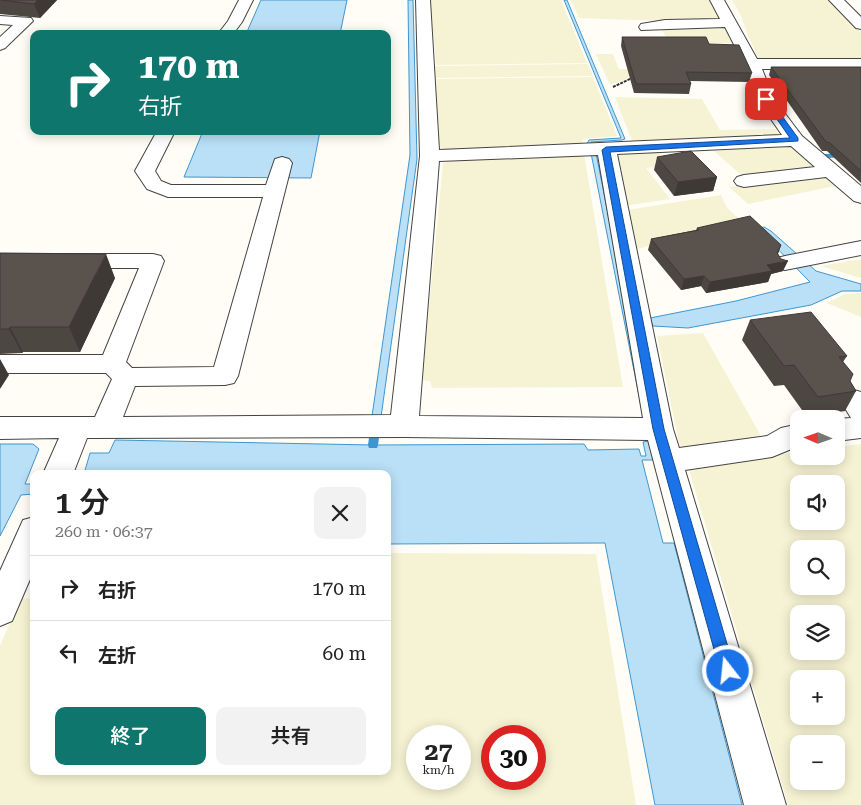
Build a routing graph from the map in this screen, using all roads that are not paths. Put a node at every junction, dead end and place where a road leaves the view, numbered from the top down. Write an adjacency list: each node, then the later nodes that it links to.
1 (246, 0): 9 (street)
2 (423, 0): 16 (street)
3 (717, 0): 6 (street)
4 (836, 0): 7 (street)
5 (0, 20): 10 (street)
6 (730, 23): 8 (street); 11 (street)
7 (861, 25)
8 (646, 27)
9 (228, 30)
10 (0, 45)
11 (752, 64): 12 (street); 14 (street)
12 (861, 64)
13 (164, 135): 20 (street)
14 (795, 140): 15 (street); 18 (street)
15 (606, 150): 16 (street); 31 (street)
16 (430, 156): 27 (street)
17 (282, 163): 20 (street)
18 (831, 171): 19 (street); 21 (street)
19 (744, 181)
20 (274, 191): 26 (street)
21 (861, 197)
22 (861, 248): 24 (street)
23 (0, 260): 26 (street)
24 (785, 263)
25 (0, 364): 26 (street)
26 (119, 370): 30 (street)
27 (404, 426): 30 (street); 31 (street)
28 (861, 427): 32 (street)
29 (0, 428): 30 (street)
30 (90, 428): 35 (street)
31 (658, 429): 34 (street)
32 (845, 429)
33 (790, 437): 34 (street)
34 (668, 461): 38 (street)
35 (61, 470)
36 (30, 539): 37 (street)
37 (0, 610)
38 (765, 805)

